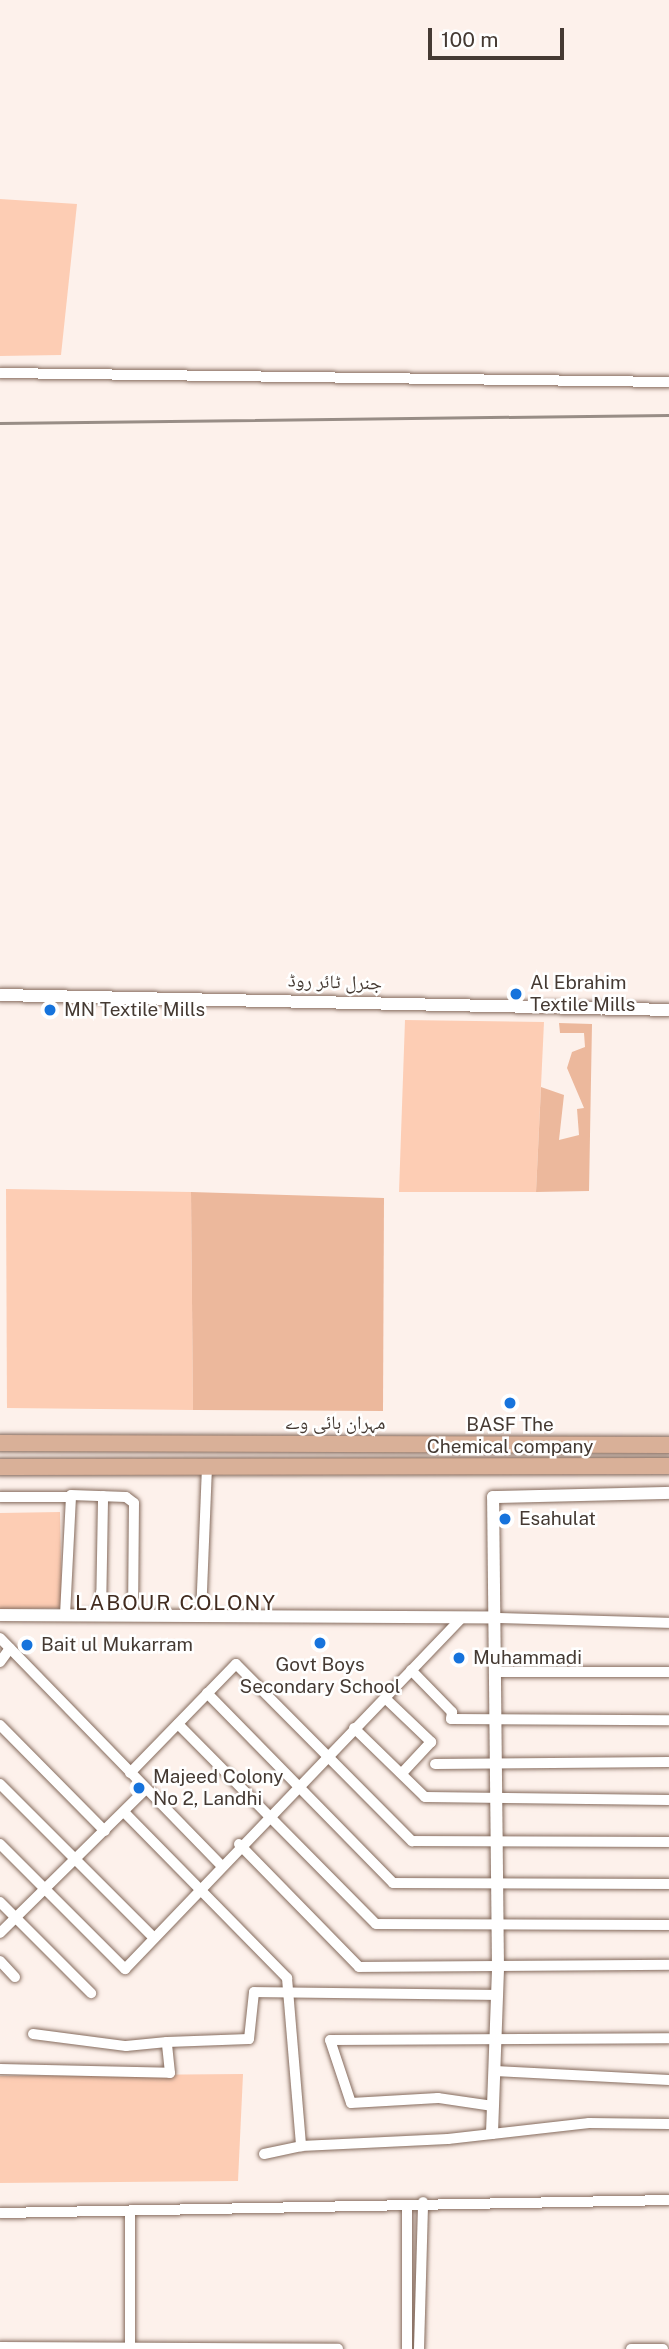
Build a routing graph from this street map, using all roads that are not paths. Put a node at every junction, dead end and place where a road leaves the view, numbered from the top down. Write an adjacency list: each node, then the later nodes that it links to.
1 (0, 373): 2 (street)
2 (669, 382)
3 (0, 995): 4 (street, جنرل ٹائر روڈ)
4 (669, 1010)
5 (0, 1443): 6 (main road, مہران ہائی وے)
6 (669, 1446)
7 (669, 1466): 9 (main road)
8 (0, 1467): 9 (main road)
9 (206, 1467): 18 (street)
10 (669, 1493): 20 (street)
11 (103, 1496): 13 (street); 16 (street); 17 (street)
12 (0, 1497): 13 (street)
13 (68, 1497): 15 (street)
14 (0, 1615): 15 (street)
15 (65, 1615): 16 (street)
16 (101, 1615): 17 (street)
17 (133, 1616): 18 (street)
18 (201, 1616): 19 (street)
19 (462, 1618): 20 (street); 25 (street)
20 (495, 1619): 21 (street); 26 (street)
21 (669, 1623)
22 (0, 1638): 23 (street)
23 (9, 1648): 24 (street); 40 (street)
24 (0, 1662)
25 (411, 1670): 29 (street); 30 (street)
26 (496, 1672): 27 (street); 30 (street)
27 (669, 1672)
28 (207, 1693): 32 (street); 35 (street); 42 (street)
29 (385, 1698): 34 (street); 39 (street)
30 (497, 1718): 31 (street); 37 (street)
31 (669, 1720)
32 (178, 1724): 40 (street); 47 (street)
33 (0, 1725): 48 (street)
34 (354, 1728): 35 (street); 39 (street)
35 (328, 1755): 42 (street); 49 (street)
36 (669, 1762): 37 (street)
37 (497, 1763): 38 (street); 45 (street)
38 (435, 1764)
39 (403, 1772): 45 (street)
40 (131, 1773): 43 (street)
41 (0, 1783): 53 (street)
42 (298, 1785): 47 (street); 55 (street)
43 (146, 1789): 46 (street); 54 (street)
44 (669, 1800): 45 (street)
45 (497, 1801): 49 (street)
46 (124, 1812): 48 (street); 57 (street)
47 (268, 1815): 52 (street); 61 (street)
48 (105, 1831): 53 (street)
49 (497, 1840): 50 (street); 55 (street)
50 (669, 1842)
51 (0, 1844): 58 (street)
52 (239, 1844): 54 (street); 67 (street)
53 (75, 1860): 58 (street); 64 (street)
54 (220, 1864): 57 (street)
55 (497, 1883): 56 (street); 61 (street)
56 (669, 1884)
57 (198, 1886): 64 (street); 69 (street)
58 (45, 1889): 60 (street); 64 (street)
59 (0, 1902): 60 (street)
60 (15, 1918): 63 (street); 70 (street)
61 (498, 1924): 62 (street); 67 (street)
62 (669, 1925)
63 (0, 1933)
64 (153, 1938)
65 (0, 1961): 68 (street)
66 (669, 1965): 67 (street)
67 (498, 1968): 71 (street)
68 (15, 1977)
69 (288, 1989): 71 (street); 75 (street); 82 (street)
70 (91, 1993)
71 (497, 1995): 73 (street)
72 (33, 2034): 75 (street)
73 (496, 2036): 74 (street); 77 (street); 79 (street)
74 (669, 2038)
75 (167, 2042): 76 (street)
76 (0, 2069)
77 (495, 2071): 78 (street); 79 (street)
78 (669, 2080)
79 (493, 2106): 81 (street)
80 (669, 2124): 81 (street)
81 (492, 2133): 82 (street)
82 (301, 2146): 83 (street)
83 (264, 2154)
84 (669, 2200): 85 (street)
85 (423, 2202): 86 (street); 93 (street)
86 (407, 2208): 87 (street); 92 (street)
87 (130, 2212): 88 (street); 90 (street)
88 (0, 2213)
89 (0, 2347): 90 (street)
90 (130, 2348): 91 (street)
91 (338, 2349)
92 (407, 2349)
93 (419, 2349)
94 (631, 2349): 95 (street)
95 (663, 2349)

